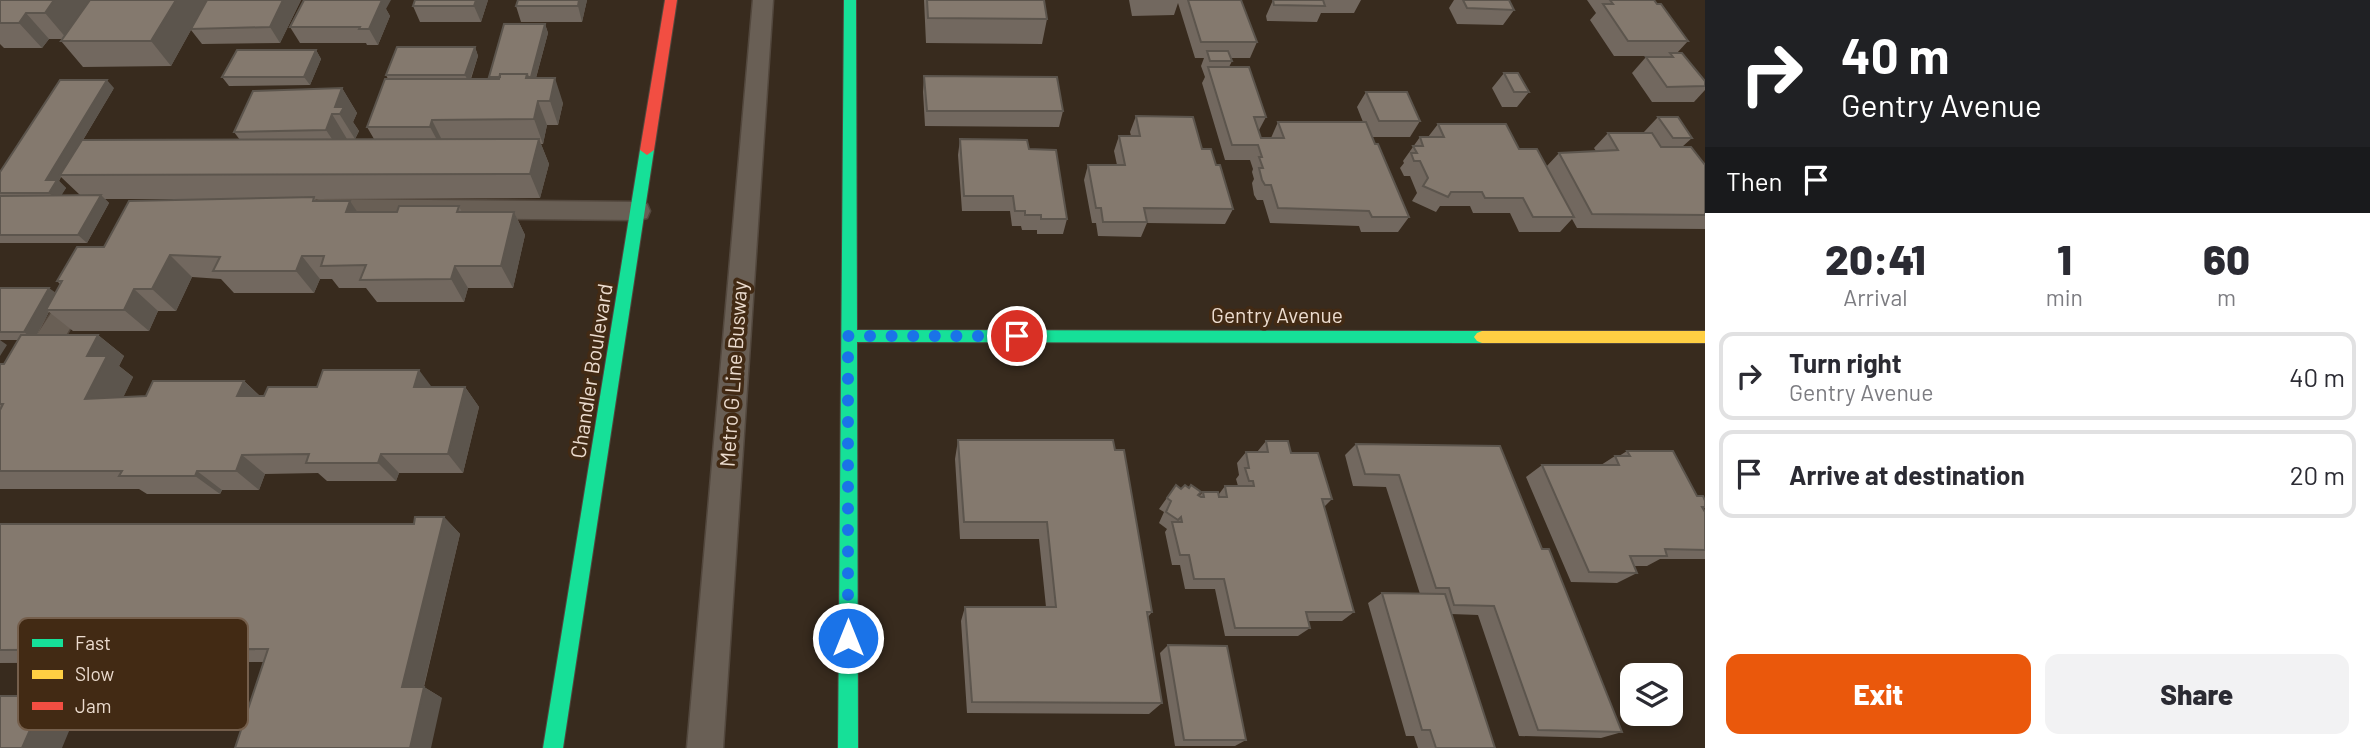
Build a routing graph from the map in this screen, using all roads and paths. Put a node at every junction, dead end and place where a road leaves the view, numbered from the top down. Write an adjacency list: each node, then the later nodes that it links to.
1 (671, 0): 5 (street, Chandler Boulevard)
2 (763, 0): 11 (lane, Metro G Line Busway)
3 (850, 0): 7 (street)
4 (291, 208): 5 (lane)
5 (638, 211): 10 (street, Chandler Boulevard)
6 (90, 273): 9 (lane)
7 (848, 336): 8 (street, Gentry Avenue); 12 (street)
8 (1705, 337)
9 (0, 398)
10 (553, 748)
11 (705, 748)
12 (848, 748)

